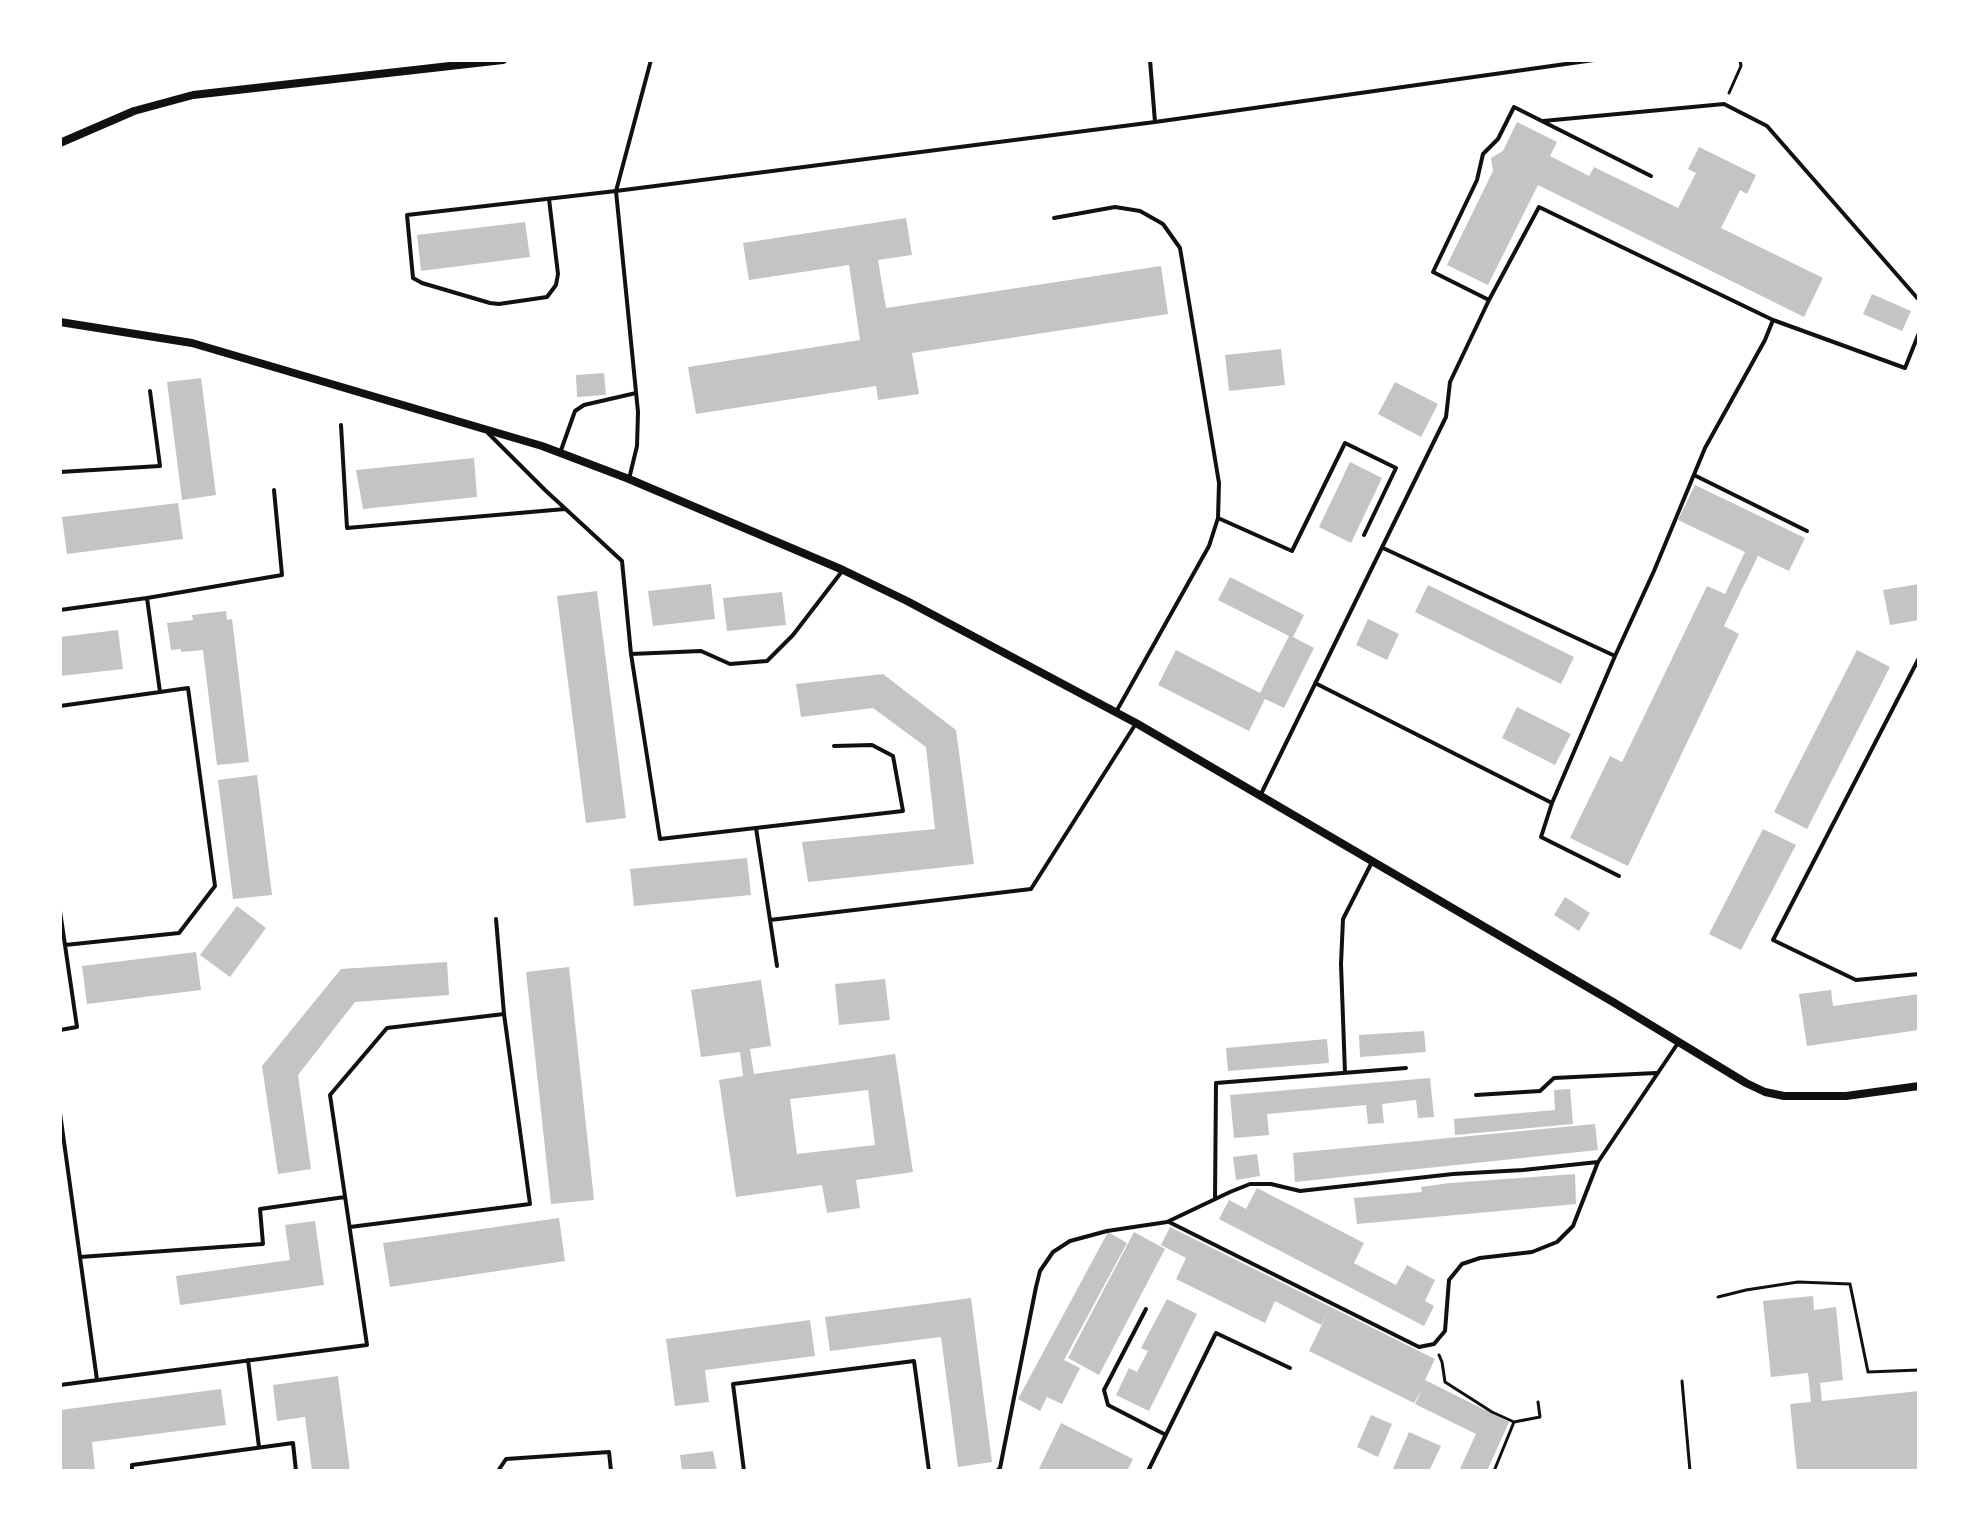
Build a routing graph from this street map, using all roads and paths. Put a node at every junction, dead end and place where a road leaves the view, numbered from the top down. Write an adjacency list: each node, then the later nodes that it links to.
1 (503, 60): 9 (street)
2 (651, 60): 11 (lane)
3 (1150, 60): 8 (lane)
4 (1594, 60): 8 (lane)
5 (1740, 60): 6 (path)
6 (1724, 104): 7 (lane); 15 (lane)
7 (1542, 121): 10 (lane); 14 (lane)
8 (1155, 122): 11 (lane)
9 (60, 143)
10 (1651, 176)
11 (616, 191): 12 (lane); 20 (lane)
12 (549, 199): 12 (lane)
13 (1054, 218): 29 (lane)
14 (1489, 300): 16 (lane); 32 (lane)
15 (1919, 300)
16 (1773, 320): 18 (lane); 25 (lane)
17 (60, 322): 22 (street)
18 (1919, 333)
19 (150, 391): 24 (lane)
20 (636, 393): 23 (lane); 26 (lane)
21 (341, 425): 28 (lane)
22 (483, 429): 23 (street); 28 (lane)
23 (560, 453): 26 (street)
24 (60, 472)
25 (1694, 475): 30 (lane); 37 (lane)
26 (629, 479): 33 (street)
27 (274, 490): 34 (lane)
28 (565, 509): 36 (lane)
29 (1218, 518): 31 (lane); 42 (lane)
30 (1807, 531)
31 (1364, 535)
32 (1383, 548): 37 (lane); 39 (lane)
33 (843, 570): 36 (lane); 42 (street)
34 (147, 598): 35 (lane); 40 (lane)
35 (60, 610)
36 (631, 654): 47 (lane)
37 (1615, 656): 46 (lane)
38 (1919, 658): 55 (lane)
39 (1317, 684): 45 (lane); 46 (lane)
40 (160, 692): 41 (lane); 53 (lane)
41 (60, 706)
42 (1116, 712): 43 (street)
43 (1136, 723): 45 (street); 52 (lane)
44 (834, 746): 47 (lane)
45 (1261, 794): 48 (street)
46 (1552, 803): 49 (lane)
47 (756, 828): 52 (lane)
48 (1373, 861): 58 (street); 60 (lane)
49 (1619, 876)
50 (60, 911): 53 (lane)
51 (496, 919): 56 (lane)
52 (770, 920): 54 (lane)
53 (65, 945): 57 (lane)
54 (777, 966)
55 (1919, 974)
56 (504, 1014): 66 (lane); 69 (lane)
57 (60, 1030)
58 (1678, 1043): 61 (lane); 62 (street)
59 (1406, 1068): 60 (lane)
60 (1345, 1073): 67 (lane)
61 (1657, 1073): 63 (lane); 65 (lane)
62 (1919, 1086)
63 (1476, 1095)
64 (60, 1113): 70 (lane)
65 (1598, 1162): 67 (lane); 73 (lane)
66 (345, 1197): 69 (lane); 70 (lane)
67 (1215, 1199): 68 (lane)
68 (1167, 1222): 73 (lane); 90 (lane)
69 (350, 1227): 74 (lane)
70 (80, 1257): 77 (lane)
71 (1718, 1297): 76 (path)
72 (1146, 1309): 82 (lane)
73 (1434, 1344): 81 (path)
74 (248, 1360): 77 (lane); 83 (lane)
75 (1290, 1368): 82 (lane)
76 (1919, 1370)
77 (97, 1380): 79 (lane)
78 (1682, 1381): 93 (path)
79 (60, 1385)
80 (1538, 1402): 81 (path)
81 (1514, 1422): 92 (path)
82 (1166, 1435): 91 (lane)
83 (259, 1447): 84 (lane); 85 (lane)
84 (132, 1471)
85 (296, 1471)
86 (498, 1471): 87 (lane)
87 (611, 1471)
88 (744, 1471): 89 (lane)
89 (929, 1471)
90 (997, 1471)
91 (1148, 1471)
92 (1494, 1471)
93 (1690, 1471)

